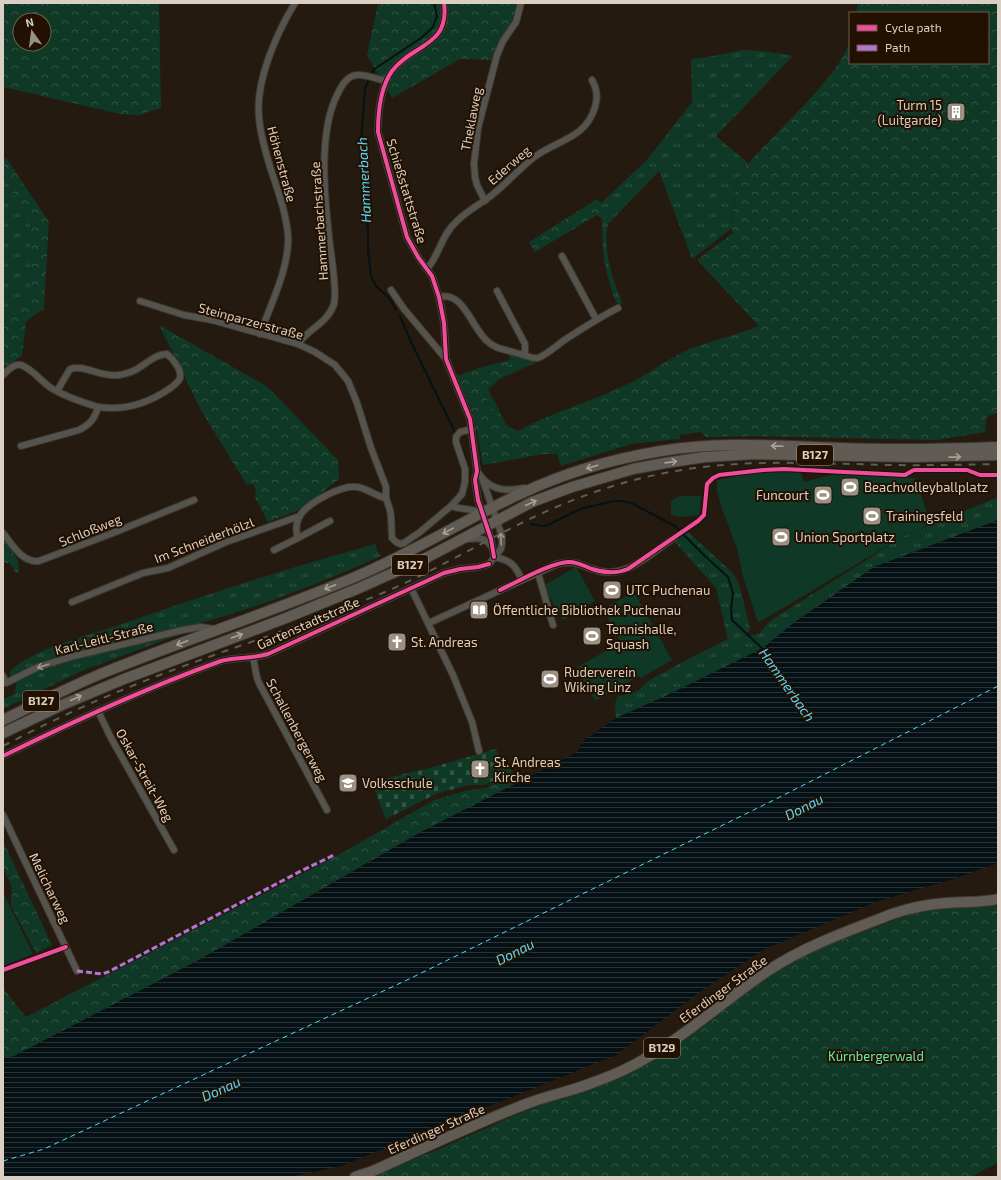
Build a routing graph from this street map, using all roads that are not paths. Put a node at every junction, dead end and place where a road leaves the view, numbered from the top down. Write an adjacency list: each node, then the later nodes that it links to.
1 (295, 3): 15 (street, Höhenstraße)
2 (444, 3): 5 (street, Schießstattstraße)
3 (521, 3): 6 (street, Theklaweg)
4 (592, 80): 6 (street, Ederweg)
5 (386, 81): 8 (street, Schießstattstraße); 16 (street, Hammerbachstraße)
6 (485, 200): 8 (street, Ederweg)
7 (562, 256): 14 (street)
8 (427, 269): 11 (street, Schießstattstraße)
9 (391, 290): 18 (street)
10 (497, 291): 17 (street)
11 (439, 297): 17 (street); 18 (street, Schießstattstraße)
12 (140, 301): 15 (street, Steinparzerstraße)
13 (618, 308): 14 (street)
14 (596, 320): 17 (street)
15 (260, 334): 16 (street, Steinparzerstraße)
16 (298, 344): 29 (street, Steinparzerstraße)
17 (525, 355)
18 (446, 359): 22 (street, Schießstattstraße)
19 (3, 375): 20 (street)
20 (57, 391): 21 (street); 21 (street)
21 (98, 407): 23 (street)
22 (472, 429): 26 (street, Schießstattstraße); 31 (street)
23 (21, 446)
24 (998, 447): 28 (main road, B127, one-way to 28)
25 (998, 455): 35 (main road, B127, one-way to 25)
26 (477, 471): 27 (street, Schießstattstraße); 33 (street, Schießstattstraße)
27 (482, 478): 28 (street); 32 (street, Schießstattstraße)
28 (537, 486): 32 (main road, B127)
29 (386, 498): 34 (street, Im Schneiderhölzl); 38 (street, Steinparzerstraße)
30 (194, 500): 39 (street, Schloßweg)
31 (451, 506): 33 (street); 38 (street)
32 (492, 508): 33 (main road, B127); 35 (street)
33 (482, 513): 37 (street); 44 (main road, B127, one-way to 44)
34 (300, 516): 40 (street); 50 (street, Im Schneiderhölzl)
35 (496, 520): 37 (main road, B127); 46 (street, one-way to 35)
36 (330, 521): 40 (street)
37 (486, 526): 42 (main road, B127); 43 (street)
38 (420, 532): 44 (street)
39 (3, 533)
40 (298, 538): 45 (street)
41 (674, 538): 47 (street)
42 (462, 539): 43 (street); 58 (main road, B127, one-way to 42)
43 (492, 547): 46 (street)
44 (418, 548): 53 (main road, B127, one-way to 53)
45 (274, 550)
46 (494, 557): 48 (street); 49 (street, Gartenstadtstraße)
47 (538, 573): 48 (street); 52 (street)
48 (522, 580): 51 (street)
49 (411, 588): 51 (street); 54 (street, Gartenstadtstraße)
50 (72, 602)
51 (429, 623): 59 (street)
52 (553, 625)
53 (217, 630): 55 (street, Karl-Leitl-Straße, one-way to 55); 57 (main road, B127, one-way to 57)
54 (254, 657): 56 (street, Gartenstadtstraße); 61 (street, Schallenbergerweg)
55 (3, 676)
56 (98, 711): 60 (street, Gartenstadtstraße); 63 (street, Oskar-Streit-Weg)
57 (3, 720)
58 (3, 733)
59 (479, 751)
60 (3, 756)
61 (327, 810)
62 (3, 814): 65 (street, Melicharweg)
63 (174, 850)
64 (998, 899): 66 (main road, Eferdinger Straße / B129)
65 (77, 971)
66 (356, 1177)

